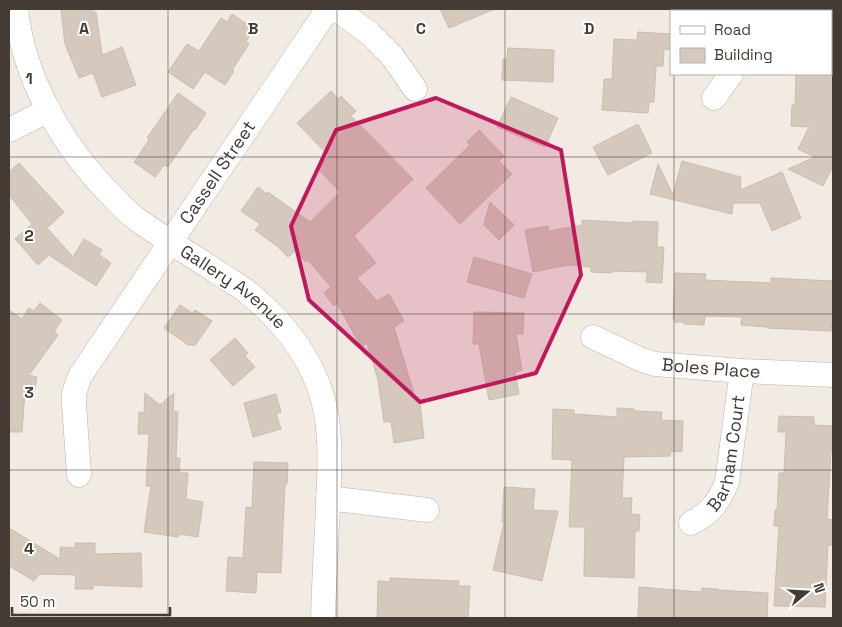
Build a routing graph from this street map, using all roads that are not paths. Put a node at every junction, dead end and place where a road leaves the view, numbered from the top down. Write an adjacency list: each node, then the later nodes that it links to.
1 (16, 9): 7 (street, Gallery Avenue)
2 (328, 9): 9 (street, Cassell Street)
3 (336, 9): 5 (street)
4 (730, 75): 6 (street)
5 (415, 89)
6 (714, 98)
7 (49, 110): 8 (street); 9 (street, Gallery Avenue)
8 (9, 130)
9 (171, 242): 13 (street, Cassell Street); 14 (street, Gallery Avenue)
10 (593, 337): 11 (street, Boles Place)
11 (742, 371): 12 (street, Boles Place); 16 (street, Barham Court)
12 (833, 375)
13 (79, 475)
14 (328, 498): 15 (street); 17 (street, Gallery Avenue)
15 (427, 510)
16 (691, 523)
17 (323, 618)

